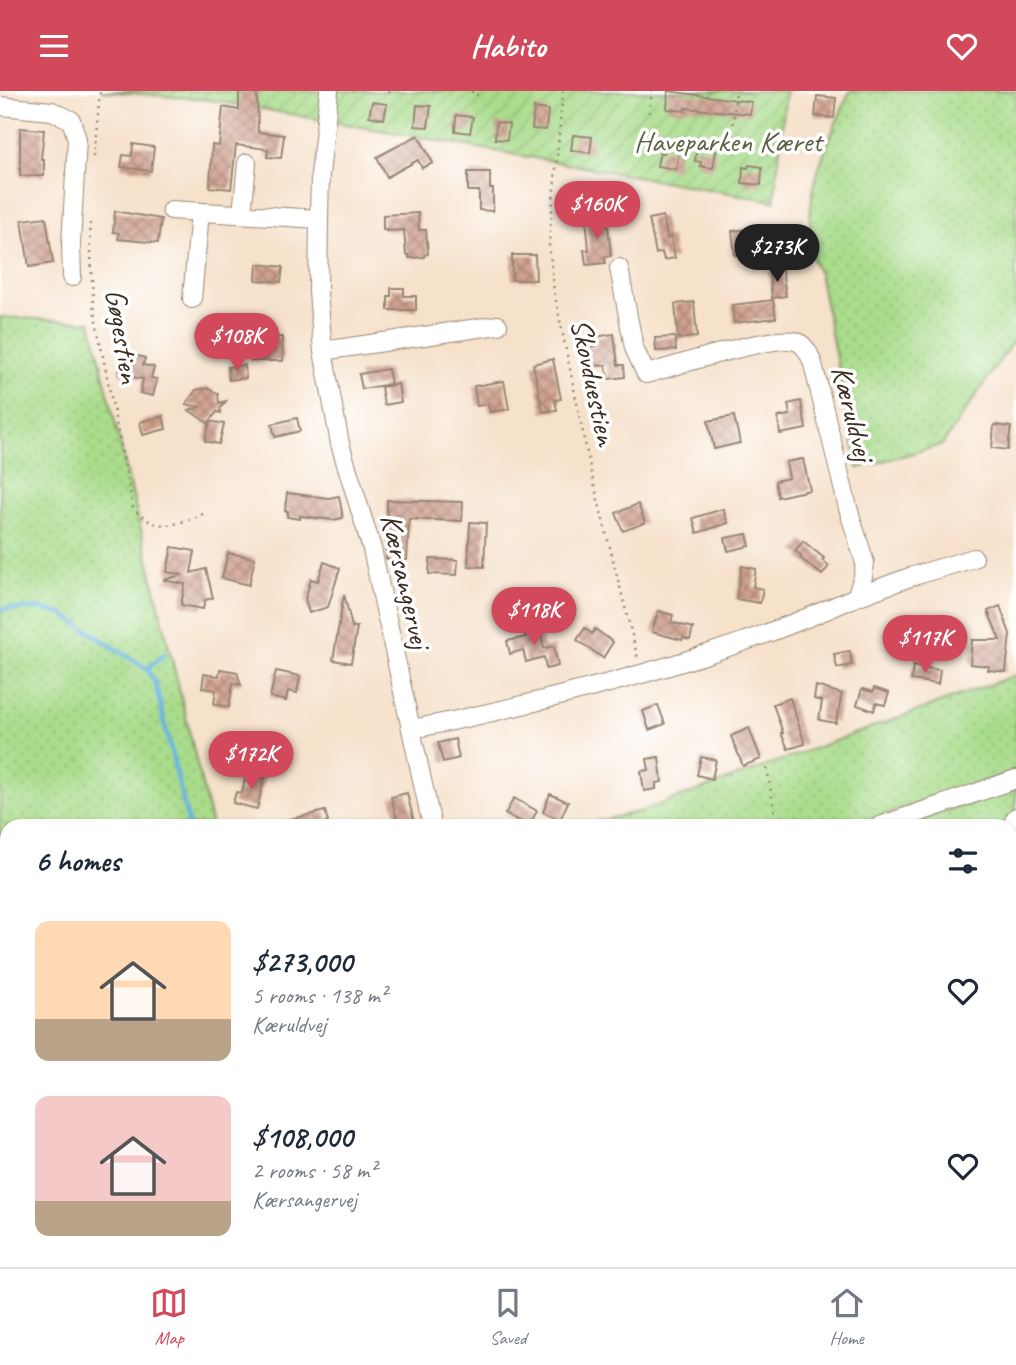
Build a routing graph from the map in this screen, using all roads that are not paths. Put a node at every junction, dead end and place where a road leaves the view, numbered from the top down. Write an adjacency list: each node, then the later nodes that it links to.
1 (329, 91): 7 (street, Kærsangervej)
2 (0, 106): 9 (street)
3 (247, 163): 6 (street)
4 (171, 209): 5 (street)
5 (200, 212): 6 (street); 10 (street)
6 (242, 214): 7 (street)
7 (319, 219): 12 (street, Kærsangervej)
8 (619, 268): 14 (street, Kæruldvej)
9 (72, 277)
10 (192, 299)
11 (498, 325): 12 (street)
12 (323, 351): 15 (street, Kærsangervej)
13 (974, 558): 14 (street)
14 (856, 597): 15 (street)
15 (411, 729): 17 (street, Kærsangervej)
16 (1015, 785): 18 (street)
17 (430, 819)
18 (927, 819)

